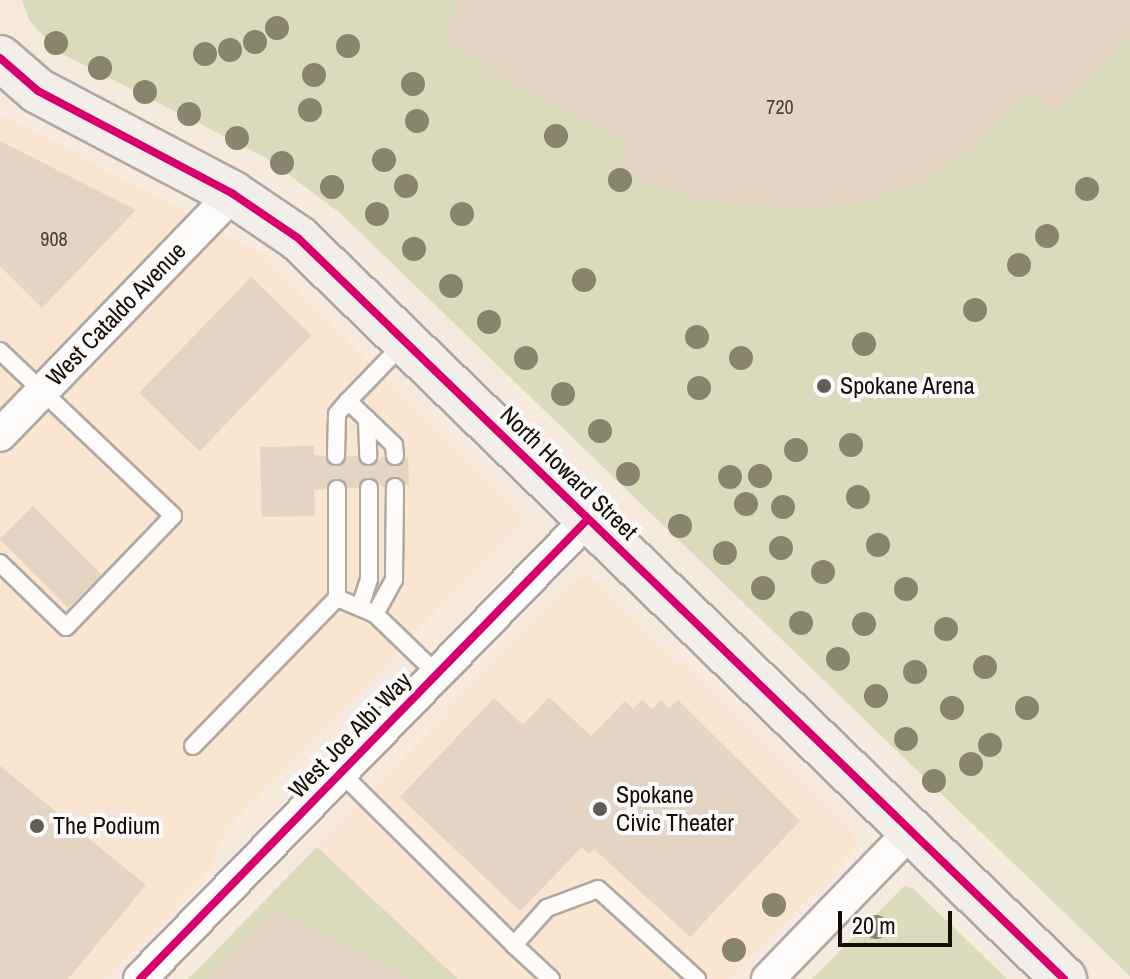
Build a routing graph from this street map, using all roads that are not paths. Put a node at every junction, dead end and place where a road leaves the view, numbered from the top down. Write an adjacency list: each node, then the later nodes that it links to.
1 (0, 58): 2 (street, North Howard Street)
2 (233, 194): 3 (street, North Howard Street); 5 (street, West Cataldo Avenue)
3 (405, 342): 6 (lane); 15 (street, North Howard Street)
4 (0, 351): 5 (lane)
5 (42, 391): 8 (street, West Cataldo Avenue); 16 (lane)
6 (348, 401): 7 (lane); 9 (lane)
7 (367, 419): 10 (lane); 11 (lane)
8 (0, 435)
9 (336, 456)
10 (368, 456)
11 (395, 456)
12 (395, 487): 18 (lane)
13 (369, 488): 18 (lane)
14 (337, 489): 17 (lane)
15 (588, 519): 19 (street, West Joe Albi Way); 22 (street, North Howard Street)
16 (0, 563)
17 (337, 598): 18 (lane); 20 (lane)
18 (367, 611): 19 (lane)
19 (437, 674): 21 (street, West Joe Albi Way)
20 (193, 746)
21 (341, 773): 23 (lane); 24 (street, West Joe Albi Way)
22 (912, 830): 27 (street); 28 (street, North Howard Street)
23 (514, 945): 25 (lane); 26 (lane)
24 (140, 979)
25 (551, 979)
26 (697, 979)
27 (768, 979)
28 (1064, 979)

